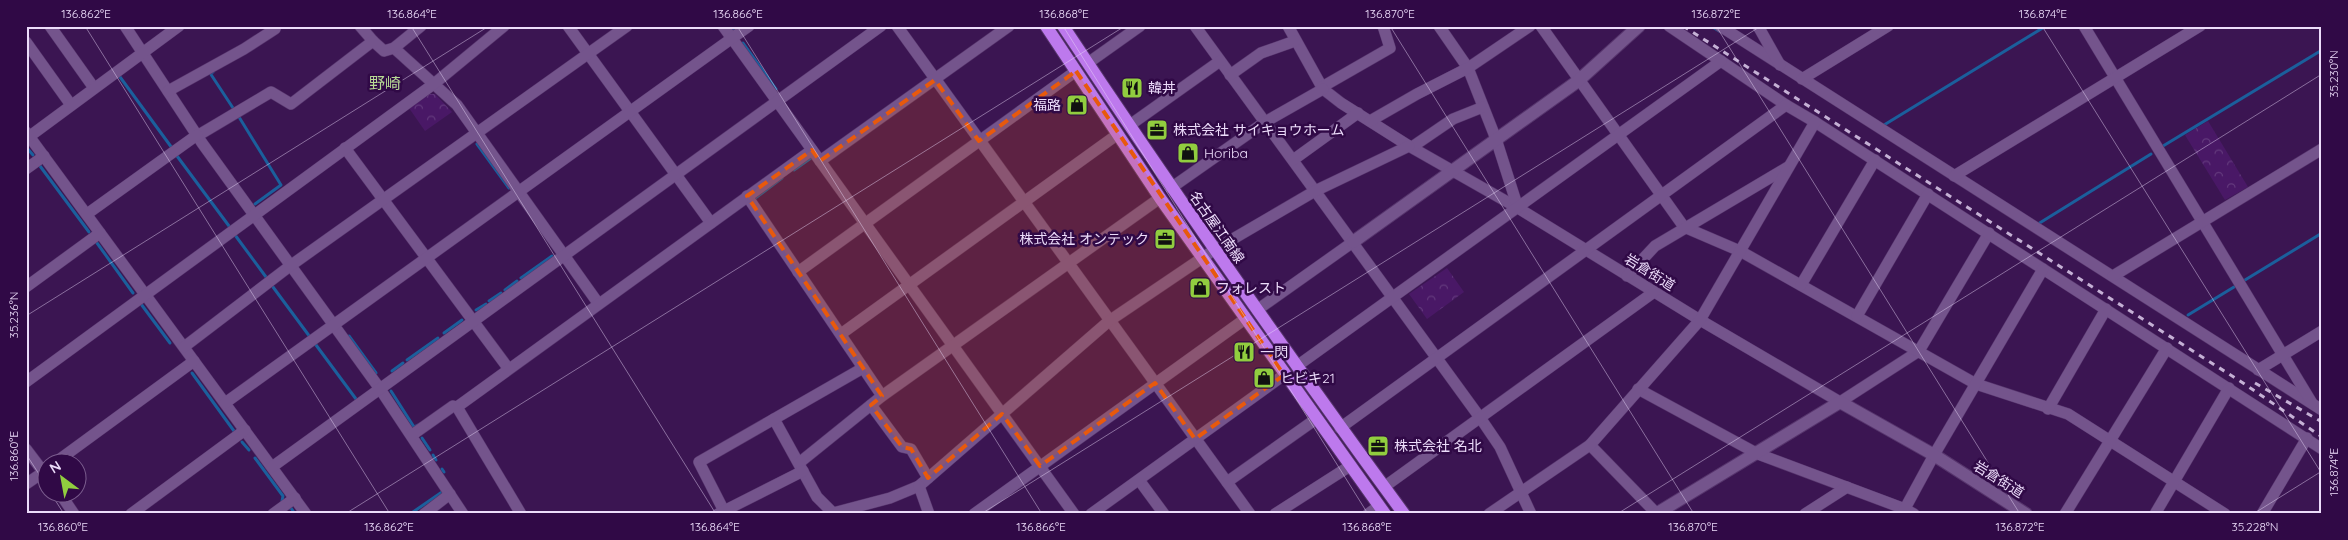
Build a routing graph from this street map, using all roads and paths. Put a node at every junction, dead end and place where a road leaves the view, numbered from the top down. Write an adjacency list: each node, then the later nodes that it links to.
1 (50, 26): 50 (street)
2 (125, 26): 36 (street)
3 (179, 26): 36 (street)
4 (273, 26): 52 (street)
5 (360, 26): 32 (street)
6 (421, 26): 35 (street)
7 (504, 26): 49 (street)
8 (568, 26): 37 (street)
9 (626, 26): 37 (street)
10 (723, 26): 31 (street)
11 (749, 26): 31 (street)
12 (881, 26): 53 (street)
13 (897, 26): 47 (street)
14 (1008, 26): 47 (street)
15 (1046, 26): 43 (main road)
16 (1063, 26): 40 (main road, 名古屋江南線)
17 (1140, 26): 40 (street)
18 (1195, 26): 38 (street)
19 (1288, 26): 33 (street, 岩倉街道)
20 (1383, 26): 51 (street)
21 (1439, 26): 42 (street)
22 (1530, 26): 42 (street)
23 (1541, 26): 48 (street)
24 (1639, 26): 48 (street)
25 (1669, 26): 39 (street)
26 (1720, 26): 41 (street)
27 (1758, 26): 41 (street)
28 (1888, 26): 46 (street)
29 (2084, 26): 45 (street)
30 (2200, 26): 45 (street)
31 (732, 38): 53 (street); 57 (street)
32 (373, 41): 35 (street); 67 (street)
33 (1295, 41): 44 (street); 51 (street, 岩倉街道)
34 (26, 42): 54 (street)
35 (394, 48): 49 (street)
36 (142, 52): 50 (street); 52 (street)
37 (588, 54): 57 (street); 63 (street)
38 (1220, 61): 44 (street); 62 (street)
39 (1720, 61): 55 (street); 66 (street)
40 (1088, 63): 62 (main road, 名古屋江南線)
41 (1781, 66): 46 (street)
42 (1468, 68): 56 (street); 59 (street)
43 (1076, 71): 65 (main road); 69 (street)
44 (1230, 74): 60 (street)
45 (2115, 78): 82 (street); 95 (street)
46 (1802, 79): 82 (street)
47 (935, 80): 69 (street); 77 (street)
48 (1578, 81): 66 (street); 68 (street)
49 (435, 83): 63 (street); 71 (street)
50 (94, 88): 54 (street)
51 (1323, 88): 58 (street, 岩倉街道); 60 (street)
52 (168, 91): 67 (street)
53 (777, 101): 73 (street); 81 (street)
54 (71, 105): 64 (street)
55 (1786, 106): 61 (street); 87 (street)
56 (1483, 107): 68 (street); 70 (street)
57 (630, 111): 81 (street); 85 (street)
58 (1358, 113): 59 (street, 岩倉街道); 75 (street)
59 (1370, 121): 70 (street, 岩倉街道)
60 (1265, 122): 75 (street); 83 (street)
61 (1815, 122): 76 (street); 78 (street)
62 (1130, 125): 83 (main road, 名古屋江南線)
63 (477, 133): 85 (street); 90 (street)
64 (28, 134): 74 (street)
65 (1118, 134): 89 (main road); 91 (street)
66 (1618, 135): 87 (street); 92 (street)
67 (197, 136): 93 (street); 94 (street)
68 (1496, 139): 80 (street); 92 (street)
69 (979, 141): 91 (street); 97 (street)
70 (1410, 147): 80 (street, 岩倉街道); 84 (street)
71 (345, 148): 90 (street); 94 (street)
72 (2322, 149): 95 (street)
73 (812, 150): 77 (street); 88 (street)
74 (44, 156): 79 (street); 93 (street)
75 (1293, 160): 84 (street)
76 (1875, 160): 86 (street); 115 (street)
77 (820, 161): 97 (street)
78 (1789, 166): 98 (street); 104 (street)
79 (26, 169)
80 (1452, 170): 92 (street, 岩倉街道); 101 (street)
81 (676, 175): 96 (street); 105 (street)
82 (1954, 176): 113 (street)
83 (1171, 188): 102 (main road, 名古屋江南線)
84 (1315, 190): 101 (street); 102 (street)
85 (519, 192): 105 (street); 106 (street)
86 (1928, 194): 100 (street); 123 (street)
87 (1661, 195): 98 (street); 103 (street)
88 (747, 196): 96 (street); 111 (street)
89 (1160, 198): 107 (main road); 108 (street)
90 (384, 199): 106 (street); 109 (street)
91 (1023, 203): 108 (street); 114 (street)
92 (1518, 208): 103 (street, 岩倉街道); 119 (street)
93 (87, 214): 99 (street)
94 (252, 214): 109 (street); 118 (street)
95 (2202, 221): 113 (street); 135 (street)
96 (711, 223): 120 (street)
97 (865, 223): 111 (street); 114 (street)
98 (1684, 227): 104 (street); 112 (street)
99 (100, 233): 116 (street); 118 (street)
100 (1989, 233): 110 (street); 134 (street)
101 (1353, 242): 119 (street); 122 (street)
102 (1214, 250): 107 (street); 122 (main road, 名古屋江南線)
103 (1585, 250): 112 (street, 岩倉街道); 136 (street)
104 (1740, 251): 115 (street); 126 (street)
105 (564, 255): 120 (street); 127 (street)
106 (427, 257): 127 (street); 128 (street)
107 (1202, 258): 124 (main road); 125 (street)
108 (1068, 264): 125 (street); 131 (street)
109 (290, 266): 128 (street); 132 (street)
110 (2044, 268): 121 (street); 145 (street)
111 (798, 272): 130 (street)
112 (1627, 276): 117 (street, 岩倉街道)
113 (2112, 276): 141 (street)
114 (910, 285): 130 (street); 131 (street)
115 (1801, 285): 123 (street)
116 (26, 287)
117 (1654, 292): 126 (street, 岩倉街道); 157 (street)
118 (145, 294): 132 (street); 143 (street)
119 (1393, 298): 136 (street); 138 (street)
120 (598, 303): 139 (street)
121 (2106, 309): 133 (street); 154 (street)
122 (1258, 310): 138 (main road, 名古屋江南線)
123 (1857, 316): 134 (street)
124 (1245, 319): 142 (main road); 144 (street)
125 (1109, 320): 144 (street); 156 (street)
126 (1700, 320): 148 (street); 150 (street, 岩倉街道)
127 (474, 321): 139 (street); 147 (street)
128 (333, 325): 147 (street); 151 (street)
129 (2322, 331): 135 (street)
130 (841, 334): 140 (street)
131 (953, 345): 149 (street); 156 (street)
132 (184, 347): 137 (street)
133 (2167, 348): 146 (street); 165 (street)
134 (1919, 350): 145 (street); 150 (street)
135 (2283, 355): 141 (street); 155 (street)
136 (1437, 358): 157 (street); 160 (street)
137 (194, 361): 151 (street); 169 (street)
138 (1297, 366): 160 (main road, 名古屋江南線)
139 (508, 368): 153 (street)
140 (863, 368): 149 (street); 158 (street)
141 (2258, 370): 155 (street)
142 (1284, 374): 159 (main road); 164 (street)
143 (26, 382)
144 (1155, 383): 164 (street); 173 (street)
145 (1976, 384): 154 (street); 171 (street)
146 (2229, 388): 163 (street); 181 (street)
147 (380, 389): 162 (street); 175 (street)
148 (1638, 389): 166 (street); 170 (street)
149 (882, 396): 152 (street)
150 (1840, 402): 170 (street); 171 (street, 岩倉街道)
151 (225, 403): 161 (street)
152 (871, 405): 176 (street); 179 (street)
153 (457, 407): 162 (street); 199 (street)
154 (2048, 408): 165 (street)
155 (2318, 408)
156 (1002, 414): 173 (street); 179 (street)
157 (1481, 418): 183 (street); 185 (street)
158 (774, 419): 176 (street); 190 (street)
159 (1316, 419): 174 (main road); 180 (street)
160 (1340, 428): 183 (main road, 名古屋江南線)
161 (245, 430): 175 (street); 194 (street)
162 (412, 435): 186 (street)
163 (2307, 438): 168 (street); 217 (street)
164 (1195, 439): 178 (street); 180 (street)
165 (2112, 441): 181 (street); 214 (street)
166 (1590, 445): 185 (street); 211 (street)
167 (26, 449): 172 (street)
168 (2322, 449)
169 (70, 452)
170 (1758, 454): 184 (street); 211 (street)
171 (1934, 455): 191 (street); 213 (street, 岩倉街道)
172 (38, 463)
173 (1040, 466): 201 (street); 202 (street)
174 (1350, 466): 189 (main road); 206 (street)
175 (272, 467): 187 (street)
176 (801, 467): 190 (street); 192 (street)
177 (38, 477): 182 (street)
178 (1139, 480): 203 (street); 204 (street)
179 (923, 482): 192 (street); 200 (street)
180 (1227, 482): 205 (street)
181 (2174, 482): 215 (street); 216 (street)
182 (26, 484)
183 (1384, 487): 208 (main road, 名古屋江南線)
184 (1847, 487): 191 (street); 212 (street)
185 (1520, 492): 209 (street); 210 (street)
186 (450, 494): 197 (street); 198 (street)
187 (295, 498): 195 (street); 196 (street)
188 (66, 502): 193 (street)
189 (1382, 510): 207 (street)
190 (725, 512)
191 (1907, 512)
192 (833, 513)
193 (74, 514)
194 (131, 514)
195 (274, 514)
196 (306, 514)
197 (424, 514)
198 (463, 514)
199 (521, 514)
200 (929, 514)
201 (974, 514)
202 (1074, 514)
203 (1091, 514)
204 (1164, 514)
205 (1250, 514)
206 (1275, 514)
207 (1368, 514)
208 (1404, 514)
209 (1489, 514)
210 (1532, 514)
211 (1657, 514)
212 (1805, 514)
213 (2026, 514)
214 (2065, 514)
215 (2155, 514)
216 (2225, 514)
217 (2262, 514)

